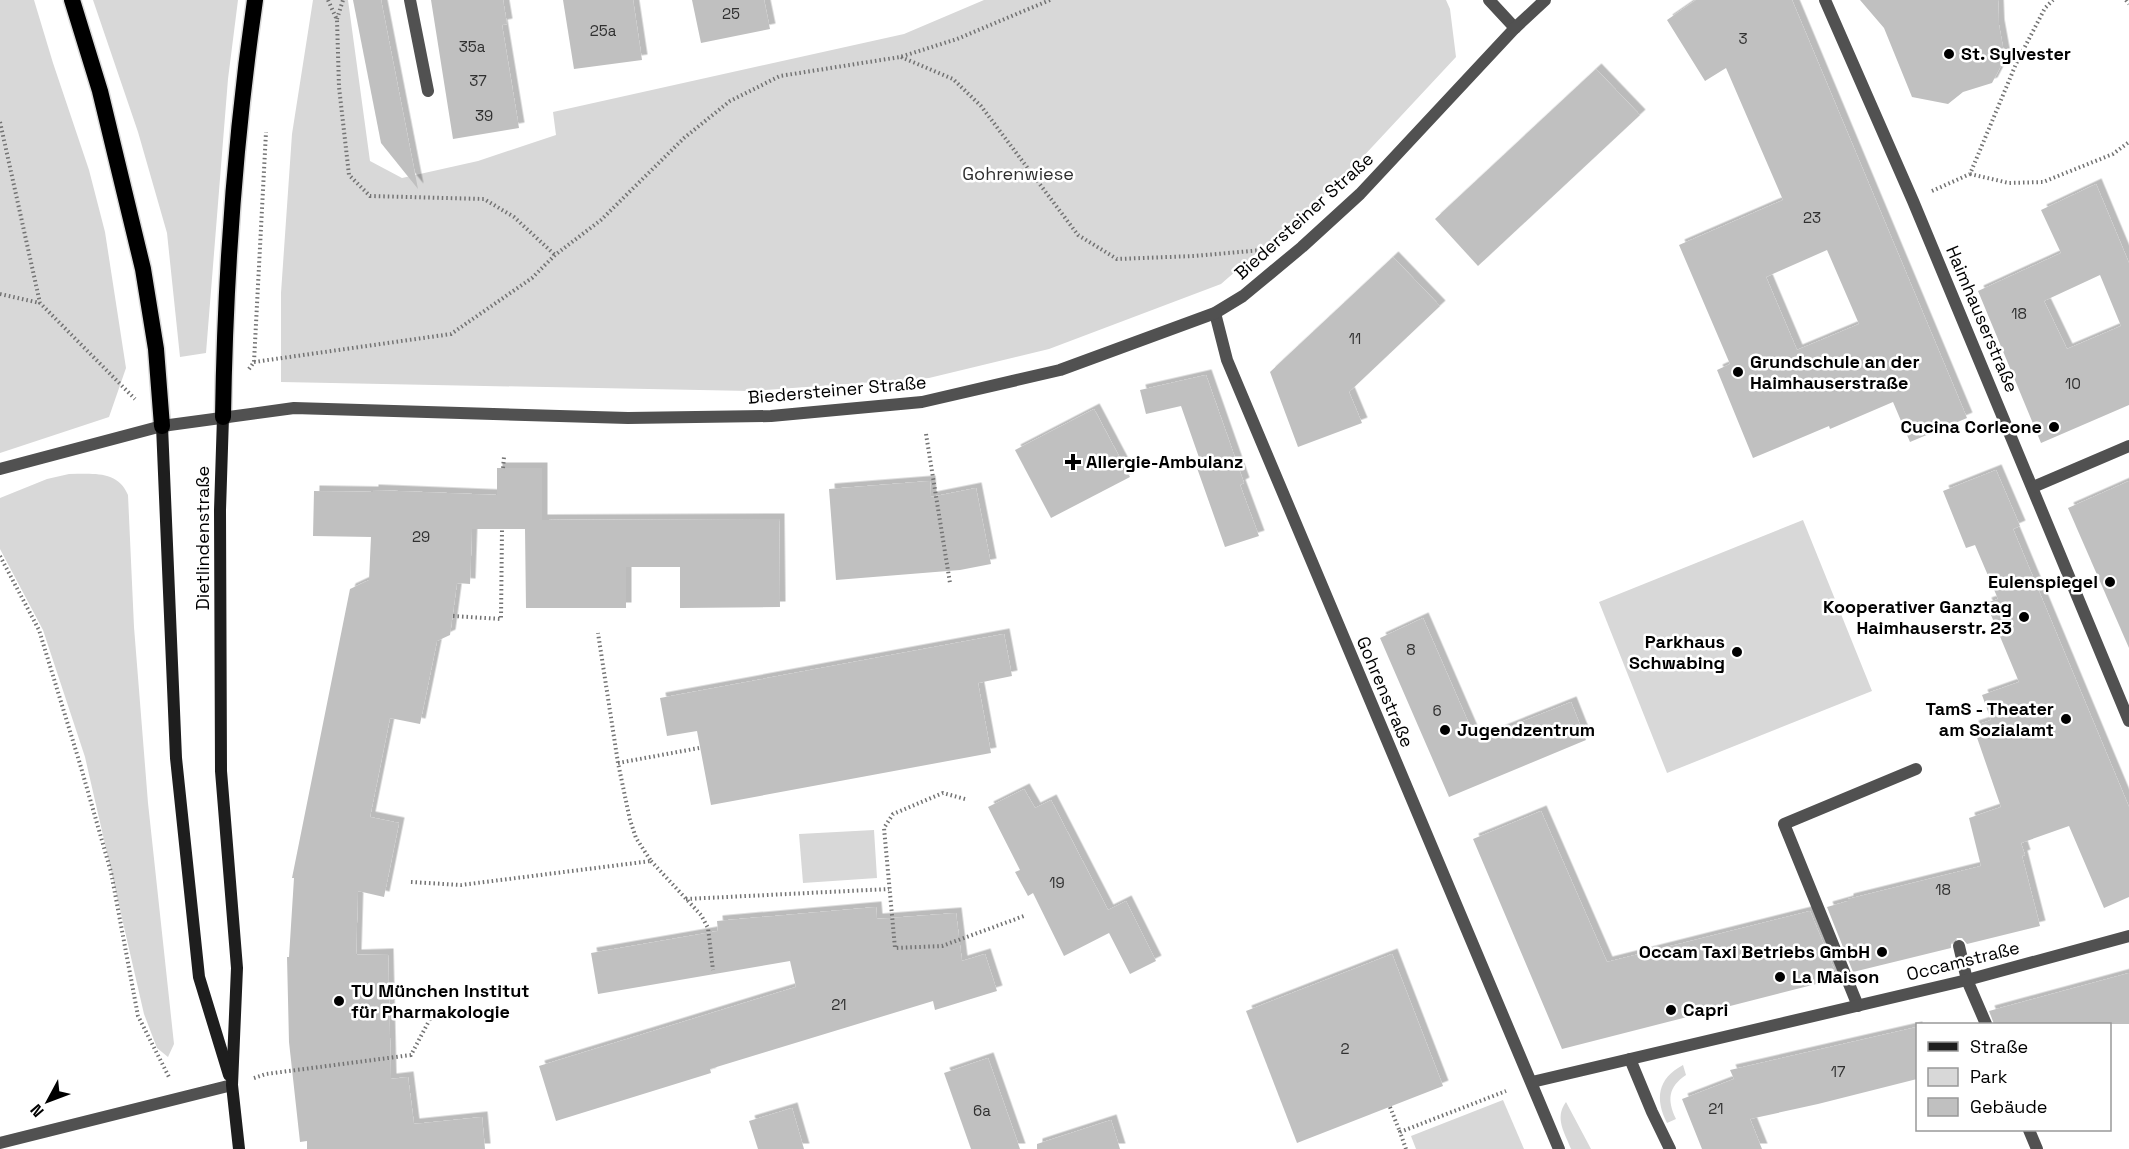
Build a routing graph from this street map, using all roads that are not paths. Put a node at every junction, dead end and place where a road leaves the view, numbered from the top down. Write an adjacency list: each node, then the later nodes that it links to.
1 (72, 0): 11 (highway)
2 (255, 0): 10 (highway)
3 (410, 0): 8 (street)
4 (1489, 0): 7 (street)
5 (1545, 0): 7 (street, Biedersteiner Straße)
6 (1825, 0): 14 (street, Haimhauserstraße)
7 (1515, 28): 9 (street, Biedersteiner Straße)
8 (428, 91)
9 (1215, 313): 10 (street, Biedersteiner Straße); 23 (street, Gohrenstraße)
10 (223, 417): 11 (street, Biedersteiner Straße); 24 (main road, Dietlindenstraße)
11 (162, 426): 13 (street, Biedersteiner Straße); 24 (main road, Dietlindenstraße)
12 (2129, 446): 14 (street)
13 (0, 469)
14 (2033, 488): 15 (street, Haimhauserstraße)
15 (2129, 721)
16 (1916, 769): 20 (street)
17 (2129, 936): 19 (street, Occamstraße)
18 (1959, 946): 19 (street)
19 (1967, 980): 20 (street, Occamstraße); 21 (street)
20 (1857, 1006): 22 (street, Occamstraße)
21 (1986, 1023)
22 (1630, 1059): 23 (street, Occamstraße); 29 (street)
23 (1532, 1082): 28 (street, Gohrenstraße)
24 (232, 1085): 26 (street); 27 (main road, Dietlindenstraße)
25 (2029, 1131): 30 (street)
26 (0, 1143)
27 (239, 1149)
28 (1559, 1149)
29 (1670, 1149)
30 (2037, 1149)

